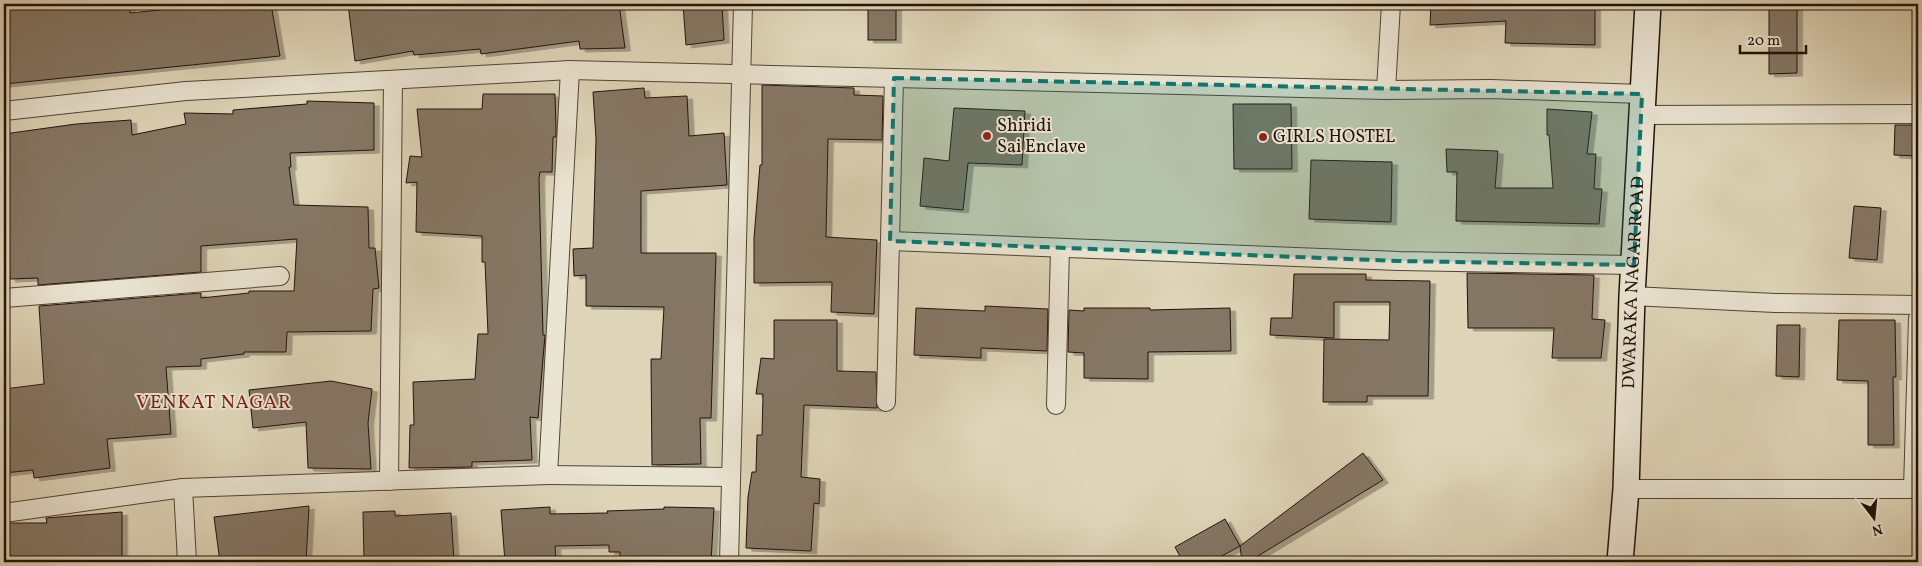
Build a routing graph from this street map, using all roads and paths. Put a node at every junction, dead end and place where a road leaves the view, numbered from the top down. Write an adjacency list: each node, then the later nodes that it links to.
1 (743, 4): 5 (street)
2 (1392, 4): 8 (street)
3 (1648, 4): 9 (main road, DWARAKA NAGAR ROAD)
4 (570, 70): 5 (street); 7 (street); 22 (street)
5 (741, 74): 6 (street); 23 (street)
6 (894, 78): 8 (street); 12 (street)
7 (393, 80): 10 (street); 24 (street)
8 (1386, 90): 9 (street)
9 (1642, 104): 11 (street); 14 (main road, DWARAKA NAGAR ROAD)
10 (4, 110)
11 (1918, 114)
12 (890, 241): 13 (street); 20 (street)
13 (1060, 248): 14 (street); 21 (street)
14 (1634, 265): 16 (main road, DWARAKA NAGAR ROAD)
15 (280, 276): 17 (street)
16 (1632, 296): 18 (street); 26 (main road, DWARAKA NAGAR ROAD)
17 (4, 298)
18 (1918, 305)
19 (1918, 318): 27 (street)
20 (886, 402)
21 (1056, 405)
22 (548, 475): 23 (street); 24 (street)
23 (730, 477): 30 (street)
24 (389, 481): 25 (street)
25 (184, 488): 28 (street); 29 (street)
26 (1626, 489): 27 (street); 31 (main road, DWARAKA NAGAR ROAD)
27 (1916, 489)
28 (4, 512)
29 (187, 562)
30 (729, 562)
31 (1620, 562)

